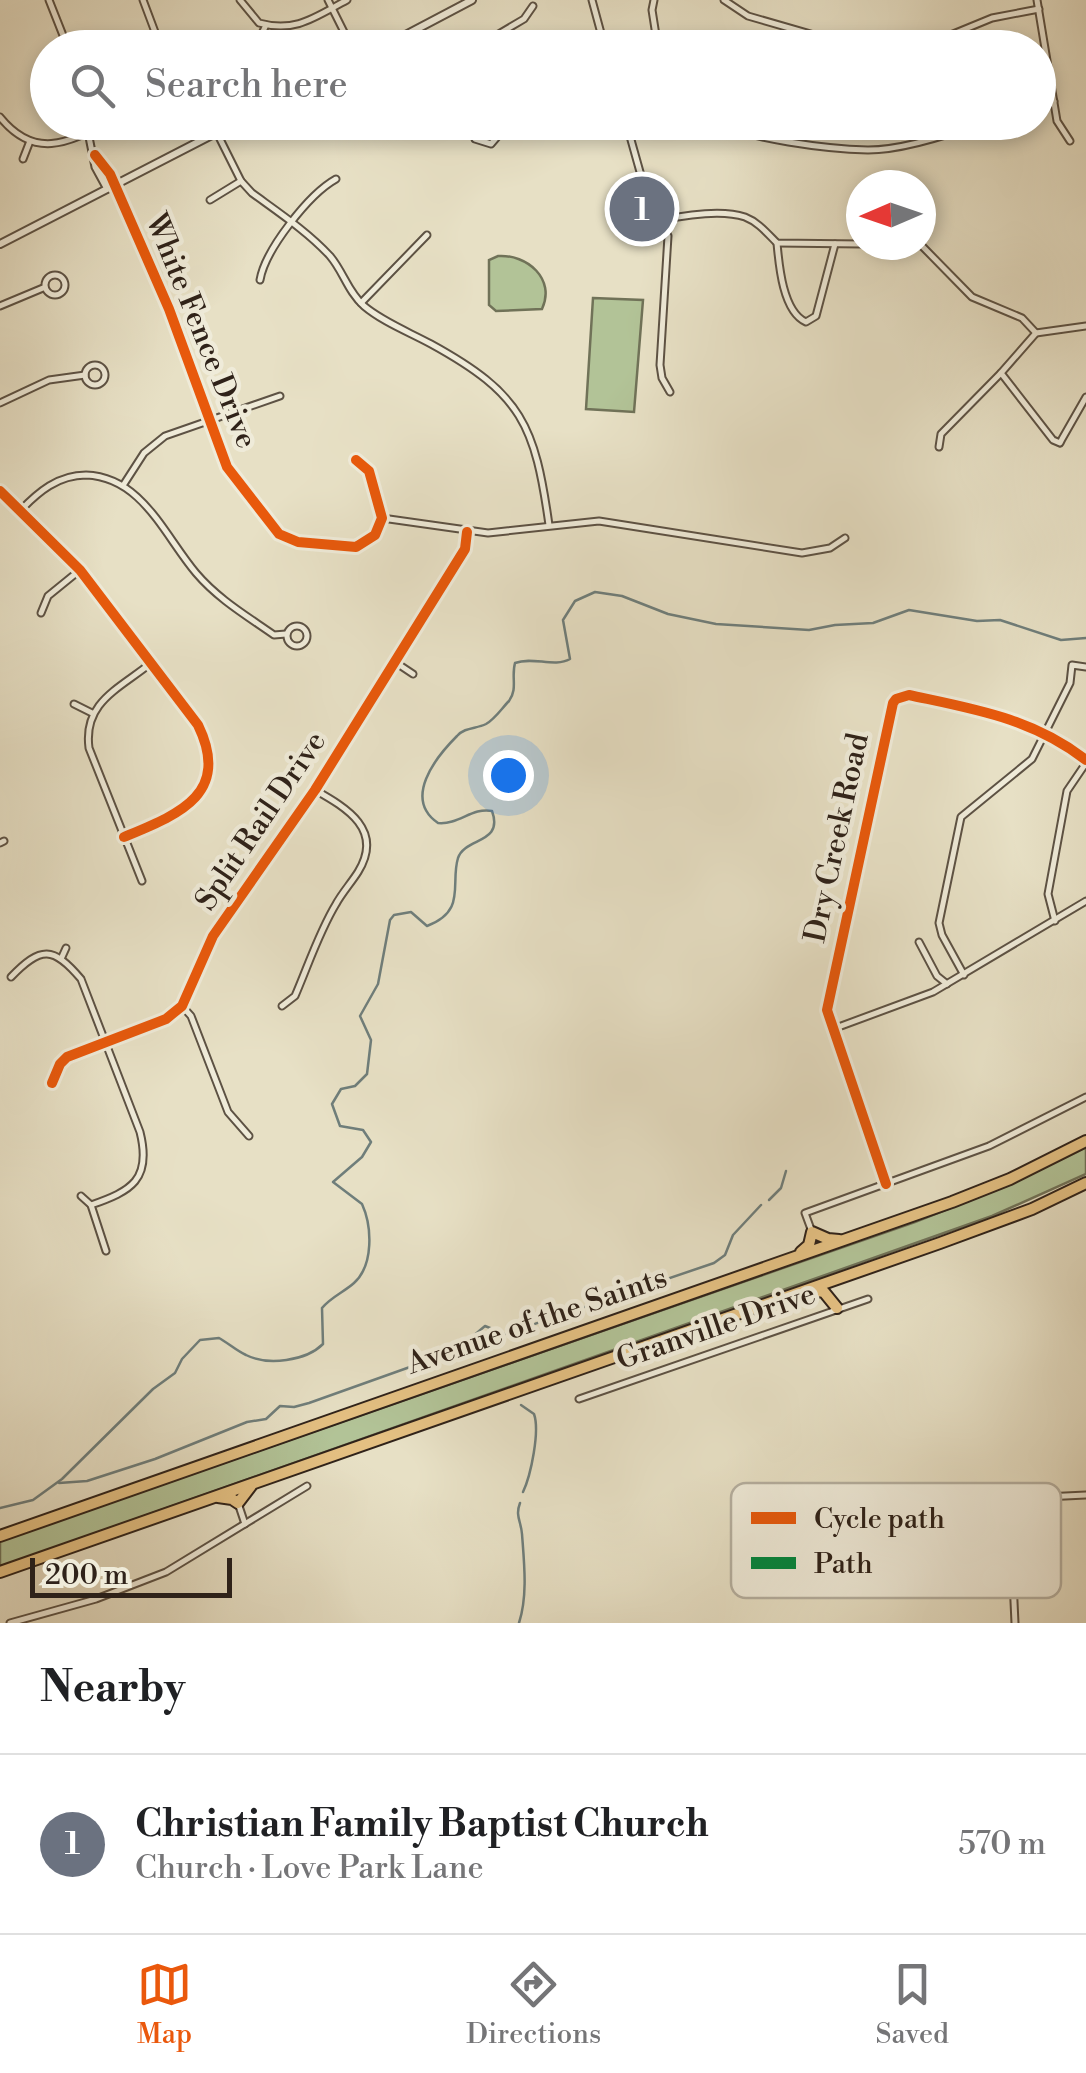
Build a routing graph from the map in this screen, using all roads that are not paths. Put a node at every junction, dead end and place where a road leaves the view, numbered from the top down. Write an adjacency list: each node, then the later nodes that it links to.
1 (50, 0): 15 (street)
2 (143, 0): 16 (street)
3 (240, 0): 14 (street)
4 (328, 0): 12 (street)
5 (347, 0): 12 (street)
6 (472, 0): 19 (street)
7 (592, 0): 21 (street)
8 (653, 0): 22 (street)
9 (724, 0): 23 (street)
10 (1037, 0): 13 (street)
11 (533, 6): 20 (street)
12 (332, 8): 14 (street); 18 (street)
13 (1039, 9): 24 (street); 25 (street)
14 (266, 25): 17 (street)
15 (61, 30)
16 (154, 30)
17 (264, 30)
18 (343, 30)
19 (415, 30)
20 (505, 30)
21 (600, 30)
22 (655, 30)
23 (797, 30)
24 (963, 30)
25 (1042, 30)
26 (1056, 112): 36 (street)
27 (0, 117): 28 (street)
28 (30, 140): 29 (street); 37 (street)
29 (69, 140)
30 (89, 140): 40 (street, White Fence Drive)
31 (203, 140): 40 (street)
32 (221, 140): 39 (street)
33 (631, 140): 42 (street)
34 (794, 140): 35 (street)
35 (916, 140)
36 (1070, 141)
37 (23, 160)
38 (336, 178): 45 (street)
39 (241, 180): 41 (street); 45 (street)
40 (111, 187): 48 (street); 64 (street, White Fence Drive)
41 (210, 200)
42 (649, 204)
43 (655, 212): 44 (street)
44 (662, 220): 47 (street); 60 (street)
45 (292, 224): 52 (street); 54 (street)
46 (428, 235): 54 (street)
47 (777, 243): 49 (street); 49 (street)
48 (0, 244)
49 (836, 244): 50 (street)
50 (846, 244)
51 (936, 259): 57 (street)
52 (260, 280)
53 (44, 287): 53 (street); 55 (street)
54 (361, 303): 71 (street)
55 (0, 306)
56 (1086, 326): 57 (street)
57 (1036, 334): 58 (street)
58 (1001, 373): 62 (street); 65 (street)
59 (85, 375): 59 (street); 63 (street)
60 (670, 392)
61 (280, 396): 64 (street)
62 (1086, 397)
63 (0, 403)
64 (208, 420): 67 (street); 70 (street, White Fence Drive)
65 (938, 447)
66 (356, 460): 70 (street)
67 (124, 484): 69 (street); 76 (street)
68 (0, 491): 69 (street)
69 (20, 511): 74 (street)
70 (382, 518): 72 (street)
71 (549, 525): 72 (street); 73 (street)
72 (467, 532): 77 (street, Split Rail Drive)
73 (845, 538)
74 (80, 570): 75 (street); 78 (street)
75 (41, 612)
76 (286, 634): 76 (street)
77 (394, 662): 80 (street); 85 (street, Split Rail Drive)
78 (150, 663): 82 (street); 86 (street)
79 (1086, 666): 83 (street)
80 (413, 674)
81 (74, 704): 82 (street)
82 (92, 713): 86 (street)
83 (1046, 732): 84 (street, Dry Creek Road); 93 (street); 98 (street, Dry Creek Road)
84 (1086, 761): 89 (street)
85 (315, 790): 96 (street, Split Rail Drive); 97 (street)
86 (124, 838): 87 (street)
87 (142, 881)
88 (1086, 902): 89 (street)
89 (1055, 921): 93 (street)
90 (919, 942): 95 (street)
91 (66, 948): 92 (street)
92 (61, 959): 94 (street); 99 (street)
93 (964, 974): 95 (street)
94 (11, 976)
95 (948, 984): 98 (street)
96 (182, 1006): 99 (street); 102 (street)
97 (282, 1006)
98 (833, 1030): 105 (street, Dry Creek Road)
99 (105, 1042): 100 (street); 107 (street)
100 (52, 1083)
101 (1086, 1097): 105 (street)
102 (249, 1136)
103 (1086, 1142): 109 (highway, Avenue of the Saints)
104 (1086, 1183): 112 (highway, Avenue of the Saints)
105 (886, 1184): 108 (street)
106 (81, 1196): 107 (street)
107 (90, 1205): 110 (street)
108 (812, 1232): 109 (highway); 111 (highway)
109 (845, 1240): 111 (highway, Avenue of the Saints)
110 (106, 1251)
111 (795, 1257): 124 (highway, Avenue of the Saints)
112 (852, 1273): 113 (highway, Avenue of the Saints); 115 (highway)
113 (805, 1290): 115 (highway); 117 (highway, Avenue of the Saints)
114 (868, 1299): 115 (street, Granville Drive)
115 (837, 1308): 116 (street, Granville Drive)
116 (579, 1399)
117 (256, 1482): 121 (highway, Avenue of the Saints); 122 (highway)
118 (307, 1486): 123 (street)
119 (1086, 1495): 120 (street)
120 (1061, 1496)
121 (214, 1497): 122 (highway); 125 (highway, Avenue of the Saints)
122 (238, 1503): 123 (street)
123 (245, 1524): 127 (street)
124 (0, 1536)
125 (0, 1572)
126 (1014, 1598): 130 (street)
127 (42, 1614): 128 (street); 129 (street)
128 (10, 1623)
129 (42, 1623)
130 (1015, 1623)

